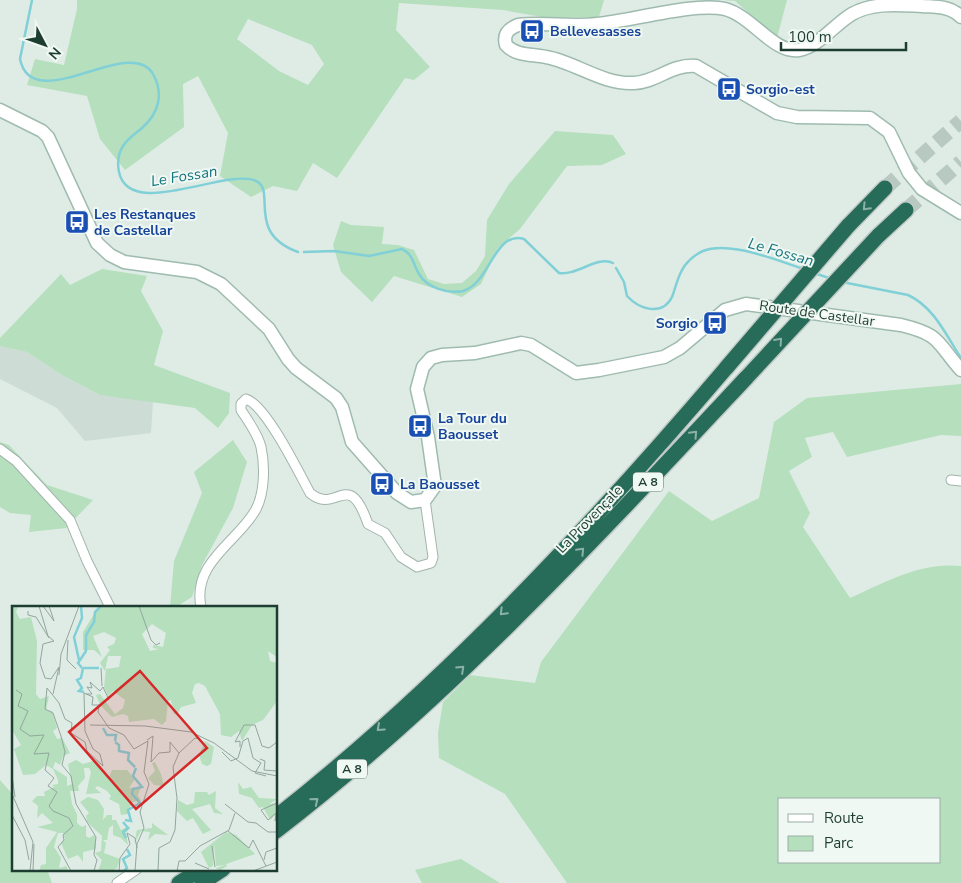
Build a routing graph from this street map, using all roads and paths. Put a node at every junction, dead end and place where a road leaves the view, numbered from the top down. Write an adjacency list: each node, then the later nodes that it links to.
1 (961, 16): 5 (street)
2 (0, 110): 10 (street)
3 (885, 188): 11 (highway, La Provençale / A 8, one-way to 11, bridge)
4 (906, 210): 11 (highway, La Provençale / A 8, one-way to 4, bridge)
5 (961, 213)
6 (961, 370): 10 (street, Route de Castellar)
7 (0, 449): 12 (street)
8 (951, 480): 9 (street)
9 (961, 481)
10 (425, 500): 13 (street)
11 (543, 582): 14 (highway, La Provençale / A 8)
12 (109, 606)
13 (202, 606)
14 (421, 699): 15 (highway, La Provençale / A 8, one-way to 15); 16 (highway, La Provençale / A 8, one-way to 14)
15 (278, 815)
16 (278, 829)
17 (136, 870): 20 (street)
18 (199, 870): 21 (highway)
19 (222, 870): 22 (highway)
20 (117, 883)
21 (179, 883)
22 (202, 883)

